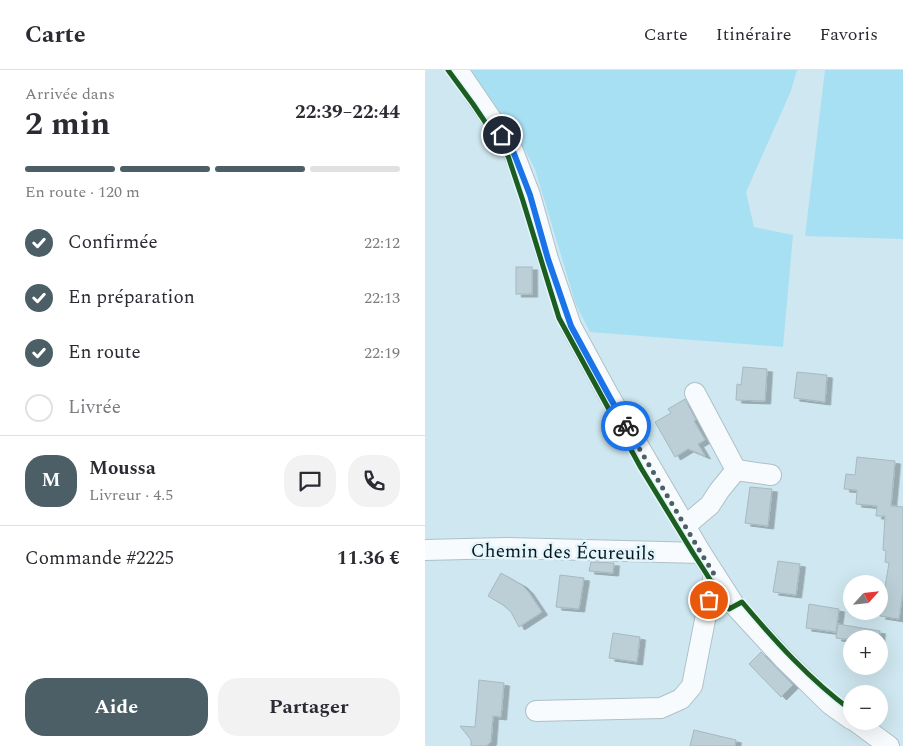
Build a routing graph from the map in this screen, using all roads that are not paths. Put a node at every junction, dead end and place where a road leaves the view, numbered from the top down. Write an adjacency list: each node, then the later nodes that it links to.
1 (458, 70): 5 (street)
2 (695, 393): 3 (street)
3 (736, 470): 4 (street); 5 (street)
4 (771, 475)
5 (685, 526): 7 (street)
6 (425, 550): 7 (street, Chemin des Écureuils)
7 (701, 553): 8 (street)
8 (714, 574): 9 (street); 10 (street)
9 (536, 711)
10 (843, 713)
11 (867, 730): 13 (street)
12 (903, 738): 14 (street)
13 (889, 746)
14 (901, 746)

